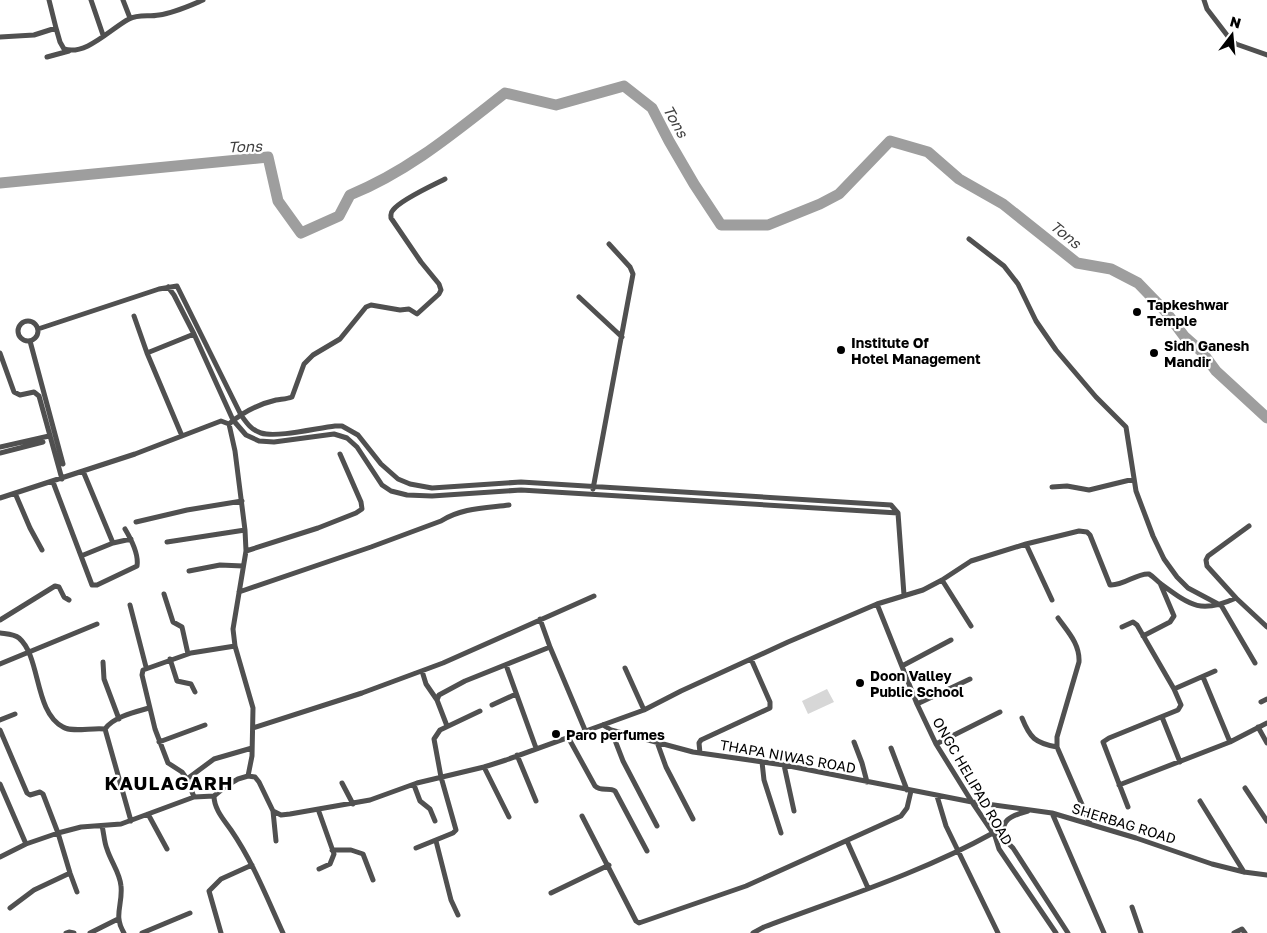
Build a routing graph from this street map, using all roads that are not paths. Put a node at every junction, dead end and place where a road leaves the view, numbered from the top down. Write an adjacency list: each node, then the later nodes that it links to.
1 (49, 0): 7 (street)
2 (90, 0): 8 (street)
3 (123, 0): 6 (street)
4 (203, 0): 6 (street)
5 (1204, 0): 11 (street)
6 (130, 18): 8 (street)
7 (56, 28): 9 (street); 10 (street)
8 (103, 35): 10 (street)
9 (0, 37)
10 (70, 51): 12 (street)
11 (1267, 55)
12 (47, 58)
13 (445, 179): 25 (street)
14 (969, 239): 37 (street)
15 (609, 244): 21 (street)
16 (168, 287): 19 (street); 20 (street); 25 (street)
17 (579, 297): 21 (street)
18 (134, 316): 23 (street)
19 (38, 329): 22 (street); 22 (street)
20 (194, 334): 23 (street); 26 (street)
21 (622, 337): 39 (street)
22 (30, 341): 34 (street)
23 (147, 352): 29 (street)
24 (0, 353): 28 (street)
25 (241, 415): 26 (street); 39 (street)
26 (234, 420): 27 (street); 43 (street)
27 (229, 424): 29 (street); 47 (street)
28 (49, 436): 31 (street); 36 (street)
29 (182, 436): 35 (street)
30 (43, 442): 32 (street)
31 (0, 447)
32 (0, 453)
33 (340, 454): 60 (street)
34 (63, 464)
35 (83, 471): 36 (street); 57 (street)
36 (62, 479): 38 (street)
37 (1134, 479): 40 (street); 75 (street)
38 (53, 482): 42 (street); 61 (street)
39 (593, 486): 41 (street); 43 (street)
40 (1052, 487)
41 (664, 490): 45 (street); 46 (street)
42 (15, 493): 44 (street); 59 (street)
43 (592, 494): 45 (street)
44 (0, 498)
45 (664, 499): 49 (street)
46 (812, 500): 49 (street); 50 (street)
47 (242, 501): 51 (street); 54 (street)
48 (508, 505): 66 (street)
49 (812, 508): 50 (street)
50 (898, 513): 68 (street)
51 (136, 522)
52 (1249, 526): 70 (street)
53 (126, 529): 55 (street)
54 (245, 530): 56 (street); 60 (street)
55 (131, 539): 57 (street); 61 (street)
56 (167, 542)
57 (113, 543): 61 (street)
58 (1026, 544): 64 (street); 65 (street); 72 (street)
59 (42, 550)
60 (246, 550): 62 (street)
61 (81, 556)
62 (244, 566): 63 (street); 66 (street)
63 (189, 571)
64 (942, 580): 68 (street); 80 (street)
65 (1160, 583): 75 (street); 84 (street)
66 (239, 592): 86 (street)
67 (164, 594): 89 (street)
68 (904, 594): 73 (street)
69 (594, 596): 76 (street)
70 (1236, 598): 75 (street); 82 (street)
71 (69, 600): 78 (street)
72 (1052, 600)
73 (877, 604): 91 (street); 96 (street, ONGC HELIPAD ROAD)
74 (130, 605): 97 (street)
75 (1221, 605): 94 (street)
76 (540, 618): 87 (street); 99 (street)
77 (1058, 618): 137 (street)
78 (0, 620)
79 (97, 624): 88 (street)
80 (971, 626)
81 (1122, 627): 84 (street)
82 (1267, 627)
83 (0, 633): 88 (street)
84 (1143, 636): 103 (street)
85 (951, 640): 96 (street)
86 (235, 646): 89 (street); 124 (street)
87 (550, 647): 95 (street); 128 (street)
88 (28, 653): 93 (street); 126 (street)
89 (188, 654): 90 (street)
90 (170, 659): 97 (street); 104 (street)
91 (751, 659): 112 (street); 141 (street)
92 (103, 662): 118 (street)
93 (0, 664)
94 (1254, 664)
95 (506, 665): 105 (street); 107 (street)
96 (902, 666): 109 (street, ONGC HELIPAD ROAD)
97 (146, 667): 111 (street)
98 (625, 668): 112 (street)
99 (422, 671): 107 (street); 124 (street)
100 (1215, 671): 101 (street)
101 (1203, 677): 103 (street); 134 (street)
102 (970, 679): 109 (street)
103 (1174, 689): 116 (street)
104 (195, 692)
105 (516, 694): 110 (street); 139 (street)
106 (1267, 699): 108 (street)
107 (437, 700): 122 (street)
108 (1261, 702)
109 (917, 704): 136 (street, ONGC HELIPAD ROAD)
110 (492, 705)
111 (149, 708): 118 (street); 131 (street)
112 (644, 710): 123 (street)
113 (480, 711): 122 (street)
114 (1000, 712): 136 (street)
115 (15, 714): 119 (street)
116 (1162, 717): 144 (street); 154 (street)
117 (1022, 718): 137 (street)
118 (119, 719): 126 (street)
119 (0, 720)
120 (1267, 723): 125 (street)
121 (205, 725): 131 (street)
122 (447, 726): 148 (street)
123 (602, 726): 128 (street); 129 (street, THAPA NIWAS ROAD)
124 (253, 728): 138 (street)
125 (1258, 728): 134 (street); 135 (street)
126 (105, 729): 174 (street)
127 (0, 730): 180 (street)
128 (585, 730): 130 (street)
129 (611, 730): 132 (street, THAPA NIWAS ROAD); 179 (street)
130 (568, 737): 139 (street); 191 (street)
131 (159, 742): 149 (street)
132 (657, 742): 141 (street, THAPA NIWAS ROAD); 173 (street)
133 (854, 742): 150 (street)
134 (1230, 742): 144 (street)
135 (1267, 743)
136 (936, 744): 162 (street, ONGC HELIPAD ROAD)
137 (1057, 747): 177 (street)
138 (252, 748): 147 (street); 149 (street)
139 (536, 748): 142 (street)
140 (891, 748): 156 (street)
141 (700, 753): 143 (street, THAPA NIWAS ROAD)
142 (517, 755): 146 (street); 160 (street)
143 (762, 762): 145 (street, THAPA NIWAS ROAD); 181 (street)
144 (1180, 762): 154 (street)
145 (784, 766): 150 (street, THAPA NIWAS ROAD); 168 (street)
146 (484, 767): 148 (street); 172 (street)
147 (248, 776): 157 (street); 167 (street)
148 (441, 777): 153 (street); 184 (street)
149 (187, 779): 159 (street)
150 (867, 782): 156 (street, THAPA NIWAS ROAD)
151 (342, 783): 163 (street)
152 (0, 784): 187 (street)
153 (414, 785): 163 (street); 175 (street)
154 (1119, 785): 164 (street)
155 (1246, 788): 176 (street)
156 (909, 790): 158 (street, THAPA NIWAS ROAD); 185 (street)
157 (214, 796): 159 (street); 194 (street)
158 (937, 796): 162 (street, THAPA NIWAS ROAD); 192 (street)
159 (194, 797): 169 (street)
160 (536, 801)
161 (1200, 801): 197 (street)
162 (972, 802): 166 (street, SHERBAG ROAD); 182 (street, ONGC HELIPAD ROAD)
163 (353, 804): 165 (street)
164 (1128, 807)
165 (318, 809): 167 (street); 190 (street)
166 (1031, 810): 170 (street, SHERBAG ROAD); 183 (street)
167 (273, 811): 186 (street)
168 (794, 811)
169 (148, 814): 174 (street); 189 (street)
170 (1052, 814): 177 (street, SHERBAG ROAD); 222 (street)
171 (582, 816): 195 (street)
172 (509, 817)
173 (692, 819)
174 (131, 821): 178 (street)
175 (435, 821)
176 (1267, 821)
177 (1090, 823): 197 (street, SHERBAG ROAD)
178 (102, 826): 180 (street); 208 (street)
179 (657, 826)
180 (58, 833): 187 (street); 198 (street)
181 (781, 833)
182 (994, 834): 183 (street); 192 (street); 220 (street, ONGC HELIPAD ROAD)
183 (1006, 840): 221 (street)
184 (436, 841): 188 (street); 207 (street)
185 (847, 841): 195 (street); 201 (street)
186 (276, 842)
187 (26, 844): 193 (street)
188 (416, 848)
189 (167, 849)
190 (332, 850): 196 (street); 200 (street)
191 (647, 851)
192 (959, 852): 201 (street); 219 (street)
193 (0, 857)
194 (252, 865): 215 (street); 216 (street)
195 (609, 865): 203 (street)
196 (319, 869)
197 (1244, 872): 199 (street, SHERBAG ROAD)
198 (70, 873): 202 (street); 205 (street)
199 (1267, 875)
200 (373, 880)
201 (868, 888): 209 (street)
202 (77, 892)
203 (551, 893)
204 (1132, 907): 223 (street)
205 (10, 908)
206 (190, 913): 214 (street)
207 (458, 915)
208 (118, 919): 212 (street); 213 (street)
209 (764, 927): 217 (street); 218 (street)
210 (66, 933): 211 (street)
211 (74, 933)
212 (90, 933)
213 (124, 933)
214 (142, 933)
215 (221, 933)
216 (282, 933)
217 (753, 933)
218 (766, 933)
219 (998, 933)
220 (1056, 933)
221 (1068, 933)
222 (1104, 933)
223 (1141, 933)
224 (1234, 933): 225 (street)
225 (1244, 933)

